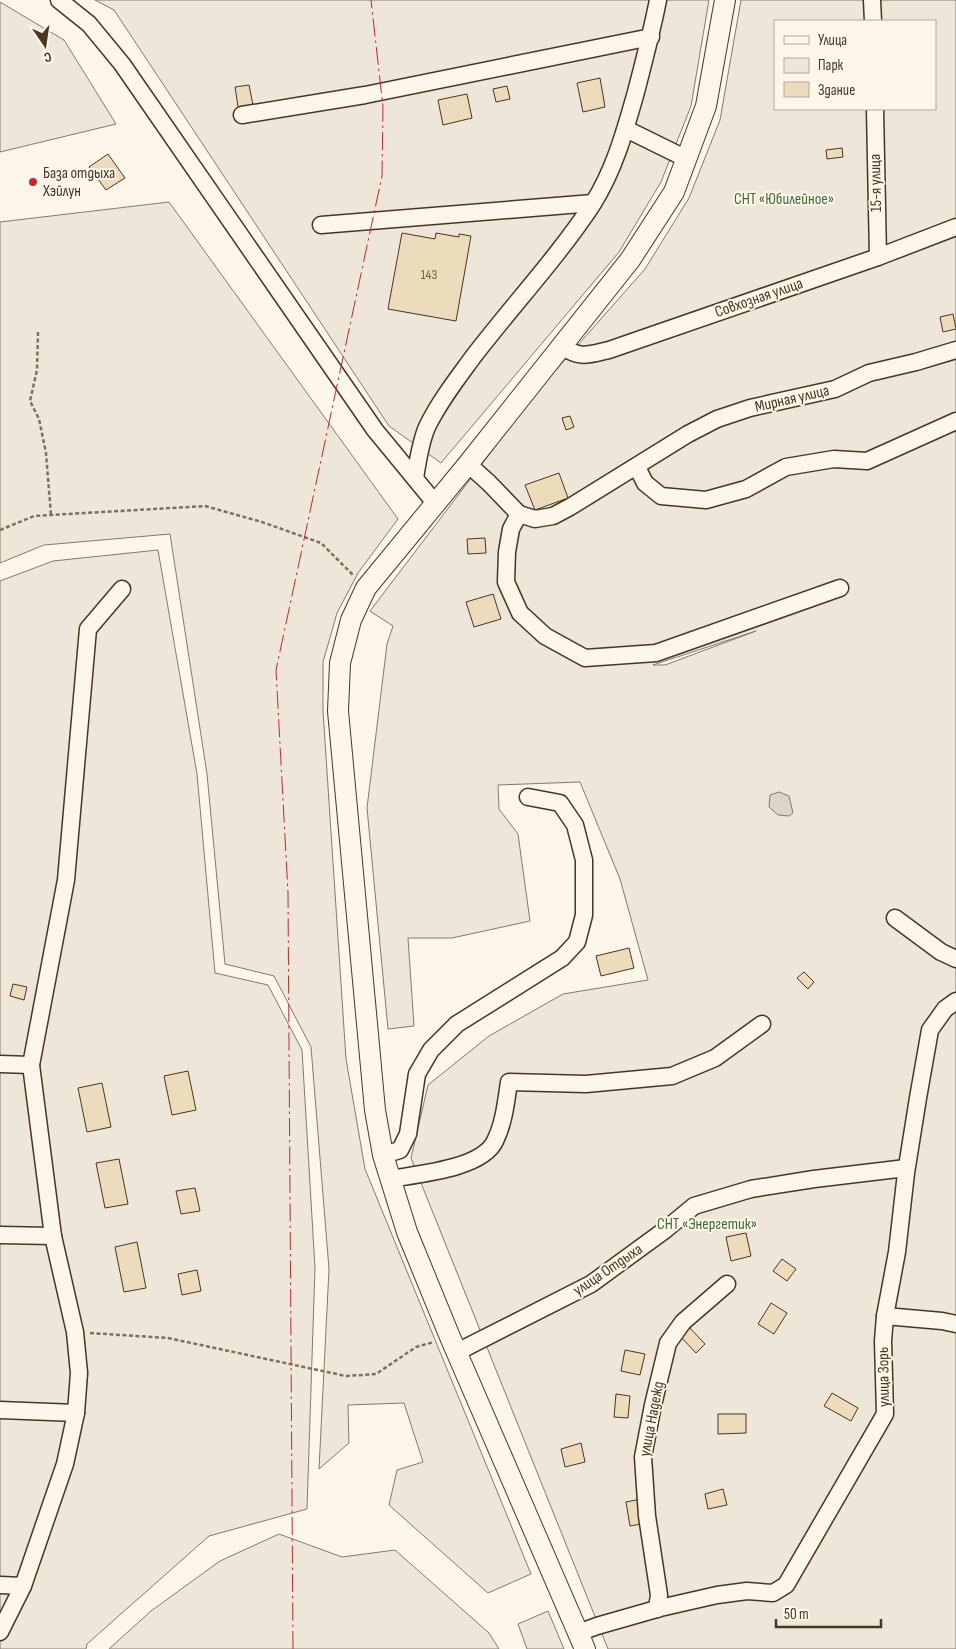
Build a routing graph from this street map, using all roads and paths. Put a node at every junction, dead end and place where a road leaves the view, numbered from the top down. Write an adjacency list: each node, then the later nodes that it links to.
1 (59, 0): 21 (street)
2 (658, 0): 6 (street)
3 (725, 0): 10 (main road)
4 (872, 0): 5 (street)
5 (873, 20)
6 (651, 37): 8 (street); 9 (street)
7 (875, 110): 14 (street, 15-я улица)
8 (242, 115)
9 (626, 129): 10 (street); 11 (street)
10 (687, 159): 16 (main road)
11 (593, 203): 12 (street); 21 (street)
12 (321, 225)
13 (956, 227): 14 (street, Совхозная улица)
14 (878, 257): 16 (street, Совхозная улица)
15 (38, 332): 24 (path)
16 (561, 346): 19 (main road)
17 (956, 350): 20 (street, Мирная улица)
18 (956, 421): 20 (street)
19 (468, 464): 22 (main road); 23 (street)
20 (637, 466): 23 (street, Мирная улица)
21 (415, 478): 22 (street)
22 (435, 503): 26 (main road)
23 (519, 514): 27 (street)
24 (51, 515): 25 (path); 26 (path)
25 (0, 530)
26 (366, 588): 36 (main road)
27 (840, 588)
28 (122, 589): 35 (street)
29 (528, 797): 36 (street)
30 (896, 918): 31 (street)
31 (956, 959)
32 (956, 1001): 37 (street, улица Зорь)
33 (762, 1024): 38 (street)
34 (0, 1064): 35 (street)
35 (31, 1065): 40 (street)
36 (384, 1155): 38 (main road)
37 (906, 1168): 42 (street, улица Зорь); 45 (street, улица Отдыха)
38 (390, 1179): 45 (main road)
39 (0, 1235): 40 (street)
40 (54, 1236): 44 (street)
41 (727, 1284): 50 (street, улица Надежд)
42 (885, 1316): 43 (street); 50 (street, улица Зорь)
43 (956, 1324)
44 (75, 1332): 45 (path); 47 (street)
45 (453, 1345): 52 (main road)
46 (0, 1410): 47 (street)
47 (76, 1413): 49 (street)
48 (0, 1585): 49 (street)
49 (23, 1586): 51 (street)
50 (657, 1609): 52 (street, улица Зорь)
51 (0, 1632)
52 (582, 1641)

